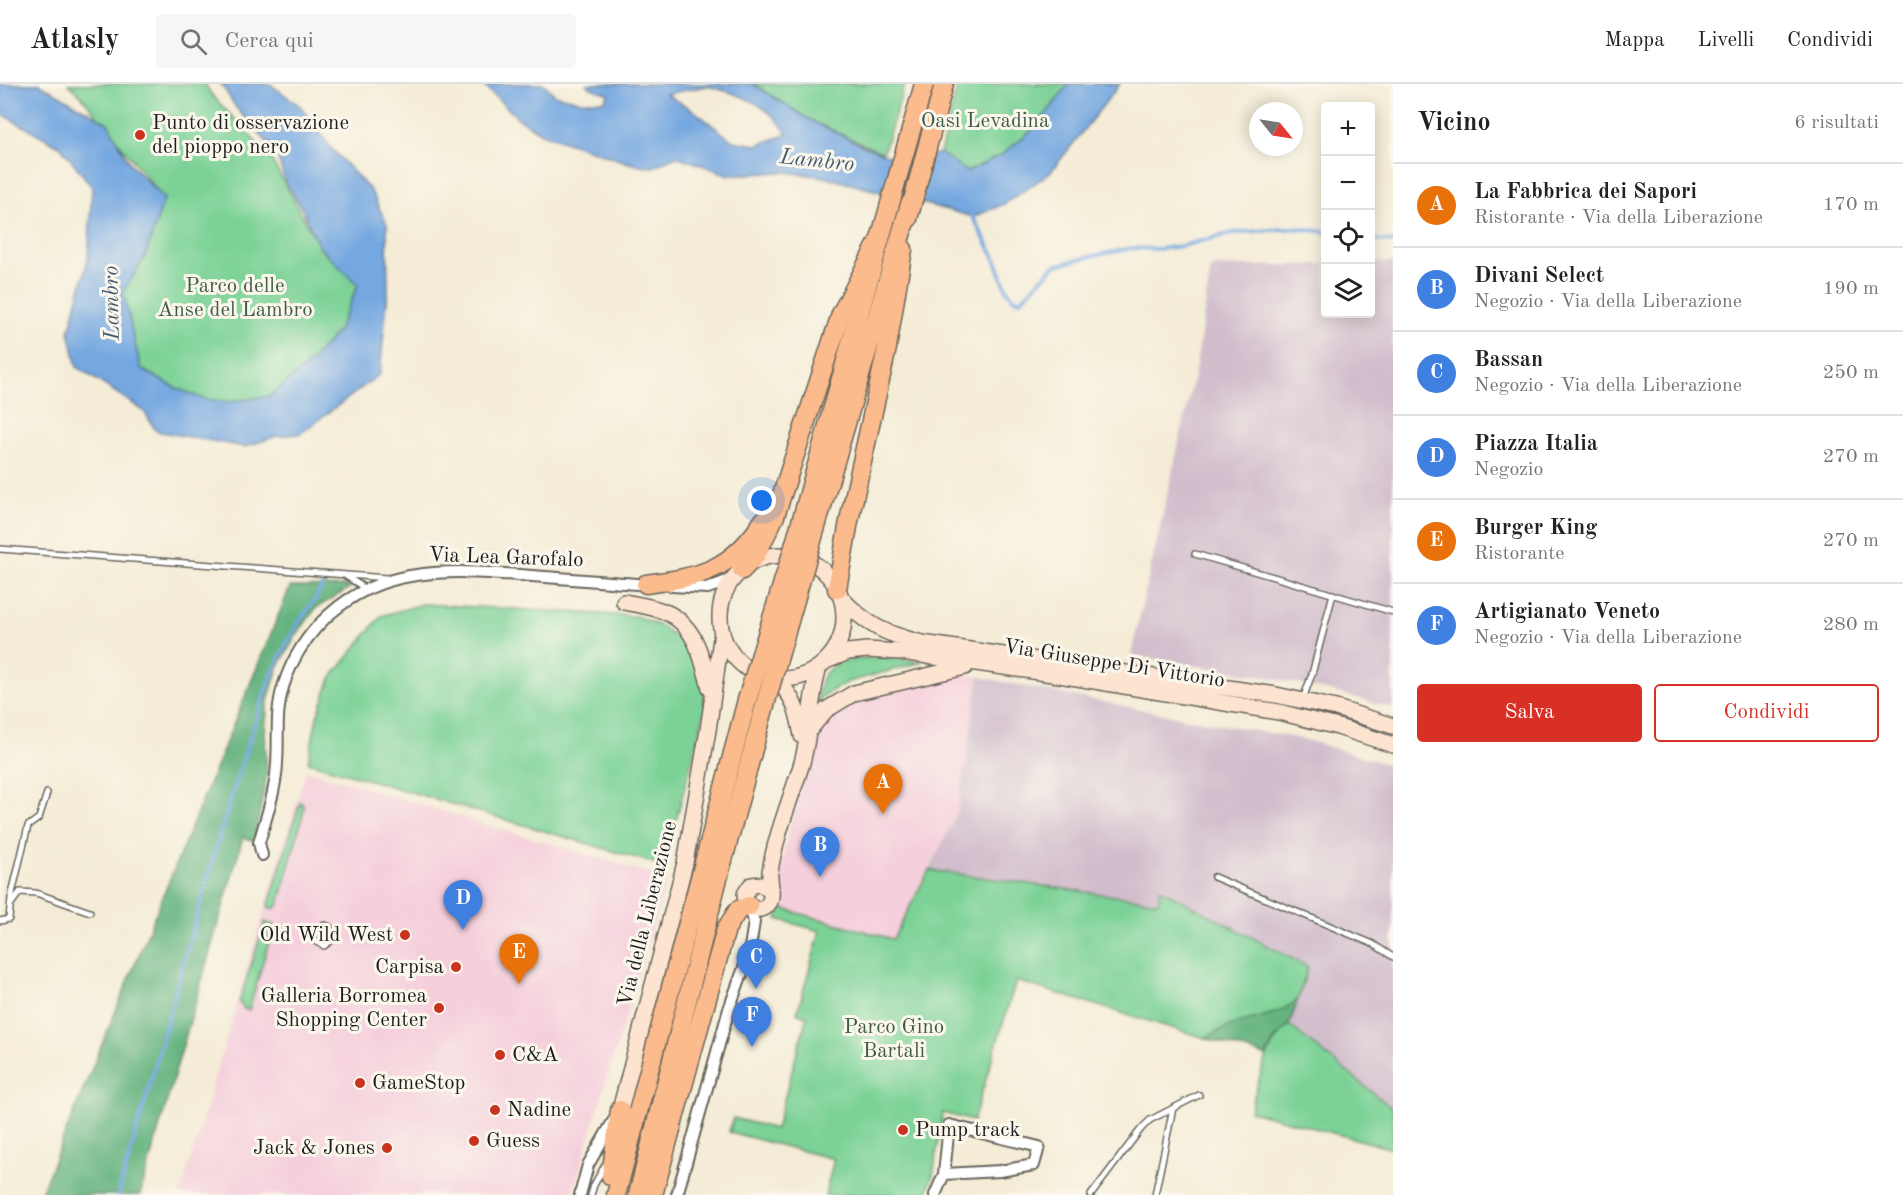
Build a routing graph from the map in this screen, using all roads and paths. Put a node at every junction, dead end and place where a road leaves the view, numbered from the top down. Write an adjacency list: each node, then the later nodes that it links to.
1 (924, 84): 4 (main road)
2 (944, 84): 3 (main road)
3 (910, 204): 6 (main road); 14 (main road)
4 (880, 239): 5 (main road); 6 (main road)
5 (800, 439): 10 (main road); 12 (main road)
6 (803, 542): 24 (main road, bridge)
7 (0, 549): 9 (lane)
8 (1195, 554): 15 (lane)
9 (343, 574): 11 (lane); 13 (lane)
10 (737, 575): 12 (street, Via Lea Garofalo); 14 (main road); 18 (main road)
11 (397, 579): 12 (street, Via Lea Garofalo); 13 (street, Via Lea Garofalo)
12 (646, 584)
13 (364, 592): 31 (street, Via Lea Garofalo)
14 (839, 594): 19 (main road); 23 (main road, Via Giuseppe Di Vittorio)
15 (1333, 594): 17 (lane); 23 (lane)
16 (624, 602): 22 (main road)
17 (1393, 612)
18 (722, 632): 21 (main road); 22 (main road, Via della Liberazione)
19 (822, 664): 20 (main road, Via Giuseppe Di Vittorio); 21 (main road); 26 (main road)
20 (978, 664): 26 (main road); 27 (main road, Via Giuseppe Di Vittorio)
21 (774, 679): 28 (main road)
22 (712, 699): 43 (main road, Via della Liberazione)
23 (1303, 700): 25 (main road, Via Giuseppe Di Vittorio)
24 (756, 702): 49 (main road); 50 (main road)
25 (1393, 726)
26 (807, 733): 28 (main road)
27 (1393, 745)
28 (804, 751): 30 (main road)
29 (48, 794): 35 (lane)
30 (776, 846): 33 (main road); 34 (main road)
31 (262, 855)
32 (1214, 877): 40 (lane)
33 (751, 885): 34 (main road); 36 (main road)
34 (769, 898): 36 (main road); 39 (street)
35 (10, 904): 37 (lane); 38 (lane)
36 (749, 906): 39 (street); 51 (main road)
37 (90, 912)
38 (0, 921)
39 (749, 954): 52 (street)
40 (1393, 957)
41 (1199, 1095): 42 (lane)
42 (1173, 1108): 54 (lane); 55 (lane)
43 (620, 1110): 44 (main road); 46 (street, Via della Liberazione)
44 (614, 1148): 47 (lane); 48 (main road)
45 (944, 1174): 45 (street); 53 (street)
46 (580, 1195)
47 (591, 1195)
48 (609, 1195)
49 (616, 1195)
50 (638, 1195)
51 (653, 1195)
52 (677, 1195)
53 (935, 1195)
54 (1091, 1195)
55 (1155, 1195)

